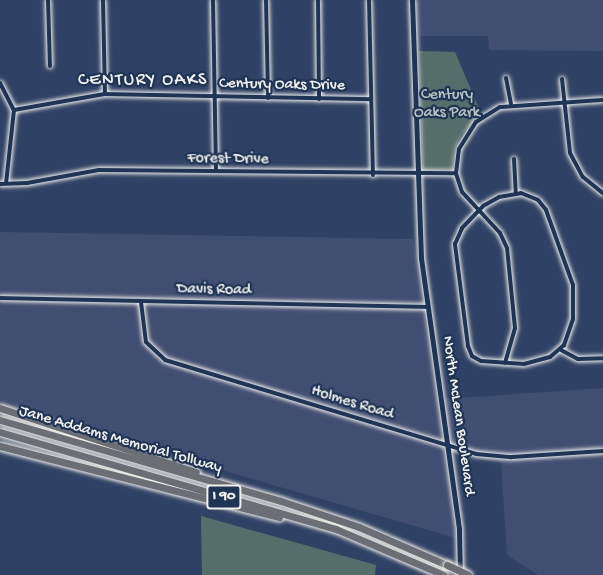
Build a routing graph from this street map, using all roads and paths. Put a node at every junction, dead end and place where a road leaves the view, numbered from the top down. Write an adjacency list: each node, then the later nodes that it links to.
1 (48, 0): 8 (street)
2 (103, 0): 12 (street)
3 (213, 0): 13 (street)
4 (266, 0): 14 (street)
5 (318, 0): 15 (street)
6 (369, 0): 16 (street)
7 (412, 0): 25 (main road)
8 (50, 66)
9 (506, 78): 19 (street)
10 (562, 79): 18 (street)
11 (0, 83): 20 (street)
12 (105, 94): 13 (street, Century Oaks Drive); 20 (street, Century Oaks Drive)
13 (215, 97): 14 (street, Century Oaks Drive); 22 (street)
14 (268, 98): 15 (street, Century Oaks Drive)
15 (320, 99): 16 (street, Century Oaks Drive)
16 (371, 99): 24 (street)
17 (603, 100): 18 (street)
18 (563, 102): 19 (street); 29 (street)
19 (512, 104): 23 (street)
20 (14, 110): 27 (street)
21 (514, 159): 28 (street)
22 (216, 171): 24 (street, Forest Drive); 27 (street, Forest Drive)
23 (456, 173): 25 (street, Forest Drive); 30 (street)
24 (373, 175): 25 (street, Forest Drive)
25 (418, 175): 33 (main road, North McLean Boulevard)
26 (0, 184): 27 (street, Forest Drive)
27 (6, 184)
28 (516, 192): 30 (street); 34 (street)
29 (603, 193)
30 (477, 211): 36 (street); 36 (street)
31 (0, 298): 32 (street, Davis Road)
32 (141, 302): 33 (street, Davis Road); 41 (street, Holmes Road)
33 (428, 307): 41 (main road, North McLean Boulevard)
34 (561, 350): 35 (street); 36 (street)
35 (603, 358)
36 (505, 363)
37 (0, 408): 43 (highway)
38 (0, 420): 43 (highway, Jane Addams Memorial Tollway / I 90)
39 (0, 432): 44 (highway, Jane Addams Memorial Tollway / I 90)
40 (0, 446): 44 (highway)
41 (447, 446): 42 (street, Holmes Road); 46 (main road, North McLean Boulevard)
42 (603, 451)
43 (281, 501): 47 (highway, Jane Addams Memorial Tollway / I 90, bridge)
44 (323, 525): 45 (highway, Jane Addams Memorial Tollway / I 90)
45 (444, 575)
46 (460, 575)
47 (468, 575)

